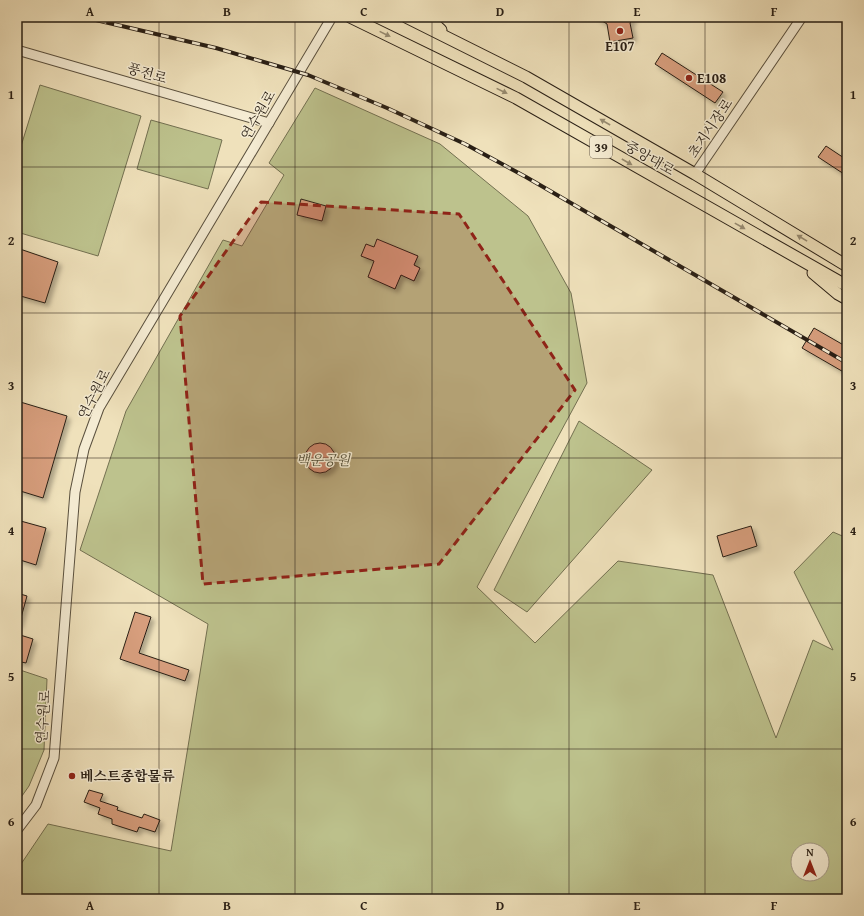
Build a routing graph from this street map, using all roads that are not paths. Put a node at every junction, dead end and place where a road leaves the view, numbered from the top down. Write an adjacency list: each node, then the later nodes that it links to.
1 (332, 17): 8 (street, 연수원로)
2 (350, 17): 11 (main road, 중앙대로 / 39, one-way to 11)
3 (406, 17): 6 (main road, 중앙대로 / 39)
4 (427, 17): 6 (main road)
5 (802, 17): 9 (street, 초지시장로)
6 (454, 41): 9 (main road, 중앙대로 / 39, one-way to 6)
7 (17, 50): 8 (street, 풍전로)
8 (269, 123): 16 (street, 연수원로)
9 (695, 174): 10 (main road, 중앙대로 / 39, one-way to 9)
10 (821, 250): 12 (main road); 13 (main road, 중앙대로 / 39)
11 (791, 254): 14 (main road, 중앙대로 / 39); 15 (main road)
12 (847, 259)
13 (847, 266)
14 (847, 286)
15 (847, 299)
16 (17, 830)

